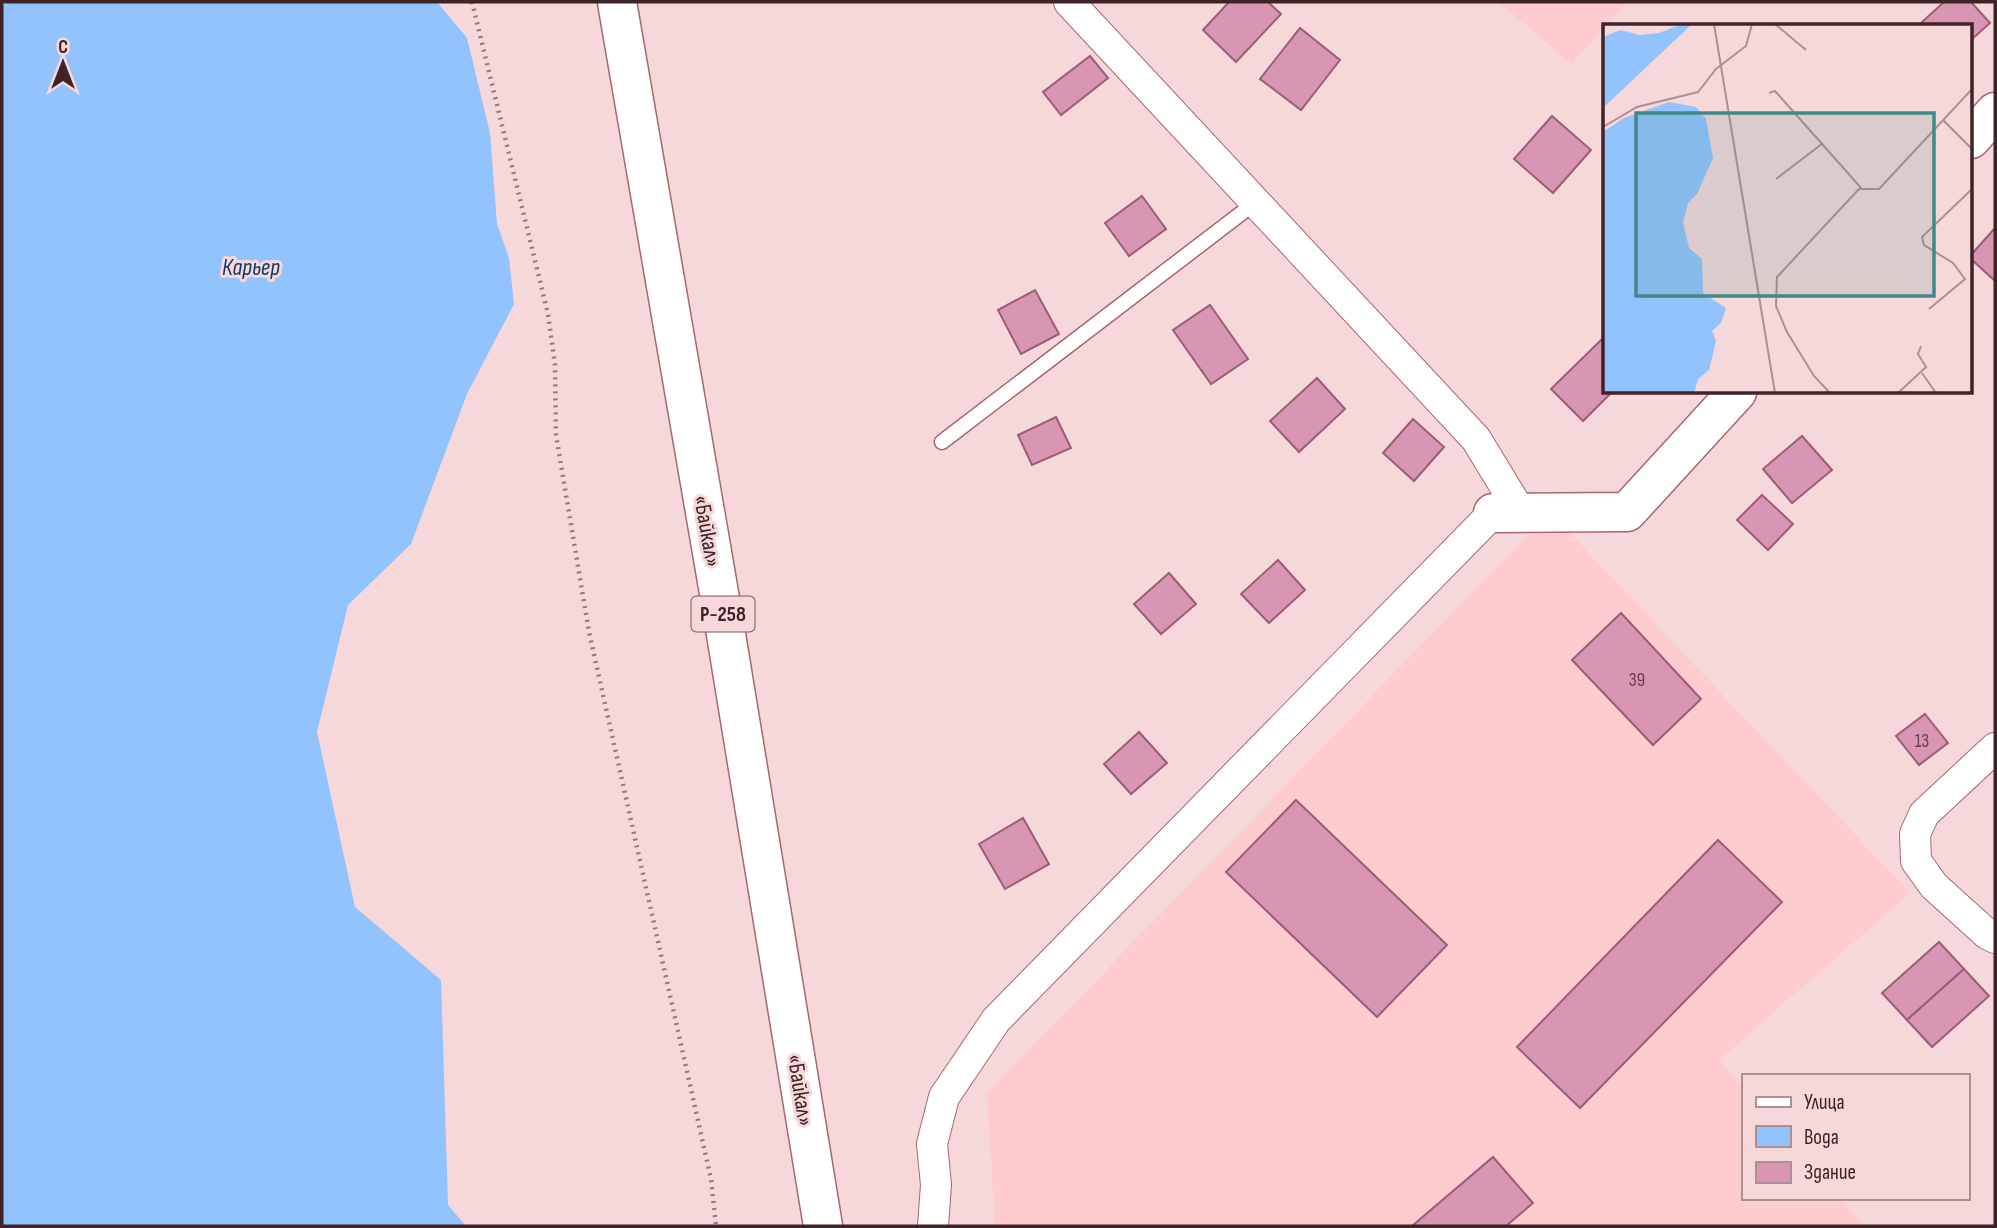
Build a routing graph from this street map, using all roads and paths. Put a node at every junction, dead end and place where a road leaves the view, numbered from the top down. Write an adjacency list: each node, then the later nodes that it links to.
1 (472, 2): 12 (path)
2 (617, 2): 13 (main road, «Байкал» / Р-258)
3 (1069, 2): 6 (street)
4 (1995, 112): 5 (main road)
5 (1972, 138)
6 (1256, 202): 8 (lane); 9 (street)
7 (1735, 394): 9 (main road)
8 (942, 442)
9 (1506, 512): 14 (street)
10 (1995, 748): 11 (street)
11 (1995, 938)
12 (716, 1226)
13 (823, 1226)
14 (933, 1226)

